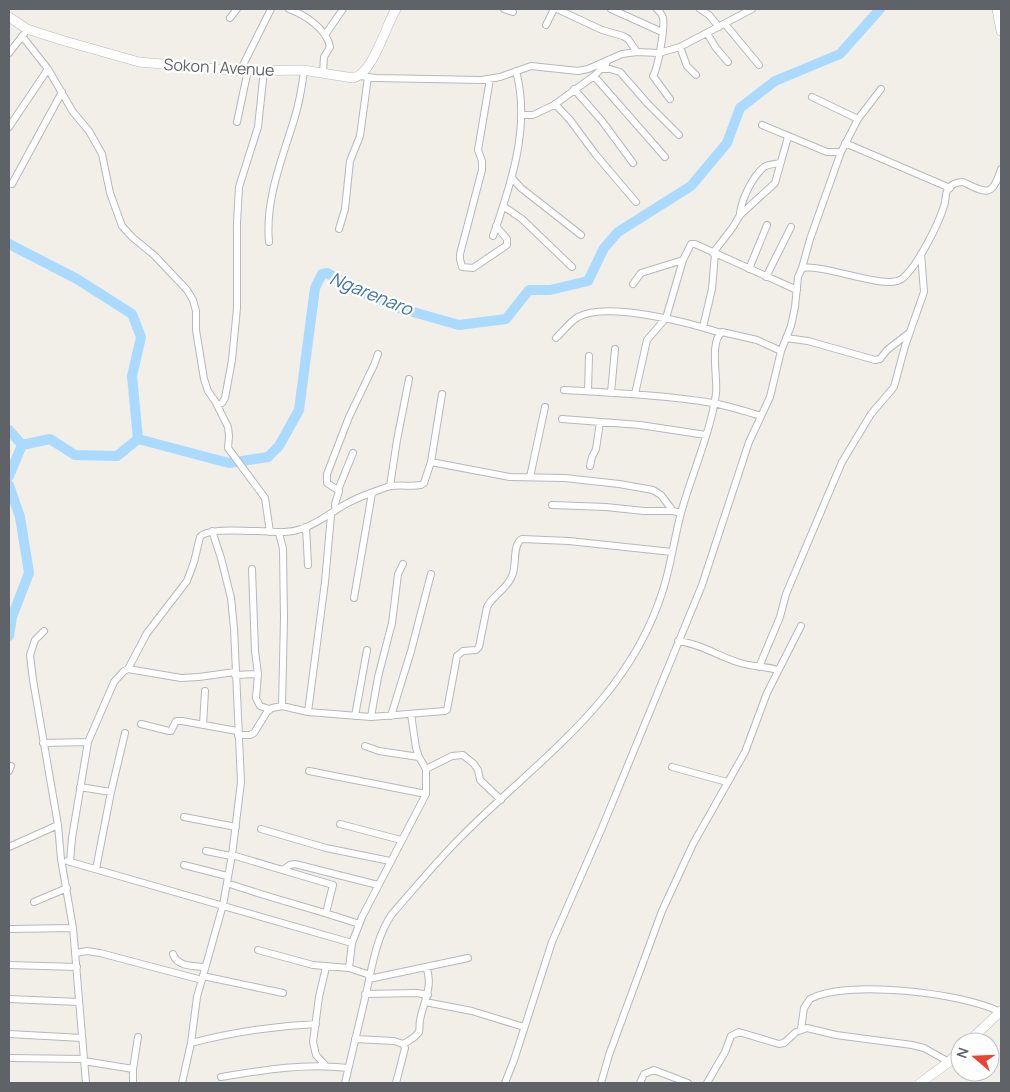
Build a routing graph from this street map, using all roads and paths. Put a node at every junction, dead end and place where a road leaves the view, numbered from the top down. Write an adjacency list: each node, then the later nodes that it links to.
1 (237, 9): 17 (street)
2 (272, 9): 33 (street)
3 (289, 9): 24 (street)
4 (343, 9): 24 (street)
5 (396, 9): 40 (street)
6 (504, 9): 14 (street)
7 (555, 9): 18 (street); 26 (street)
8 (611, 9): 21 (street)
9 (657, 9): 21 (street)
10 (700, 9): 19 (street)
11 (739, 9): 15 (street)
12 (752, 9): 15 (street)
13 (997, 9): 20 (street)
14 (513, 12)
15 (745, 14): 19 (street)
16 (9, 17): 22 (street, Sokon I Avenue)
17 (230, 18)
18 (546, 25)
19 (722, 26): 23 (street); 31 (street)
20 (1001, 31)
21 (662, 32): 28 (street)
22 (25, 33): 27 (street); 32 (street); 33 (street, Sokon I Avenue)
23 (707, 33): 25 (street); 30 (street)
24 (326, 36): 38 (street)
25 (680, 47): 28 (street); 39 (street)
26 (638, 52): 28 (street); 29 (street)
27 (9, 53)
28 (659, 53): 47 (street)
29 (610, 59): 35 (street); 37 (street)
30 (728, 62)
31 (759, 65)
32 (48, 69): 45 (street); 53 (street)
33 (244, 70): 34 (street, Sokon I Avenue); 51 (street)
34 (264, 70): 36 (street, Sokon I Avenue); 101 (street)
35 (601, 70): 41 (street); 54 (street)
36 (304, 71): 38 (street, Sokon I Avenue); 74 (street)
37 (516, 71): 42 (street); 49 (street)
38 (323, 73): 40 (street, Sokon I Avenue)
39 (696, 75)
40 (364, 76): 42 (street); 71 (street)
41 (594, 76): 43 (street); 58 (street)
42 (490, 79): 69 (street)
43 (574, 89): 48 (street); 59 (street)
44 (881, 89): 50 (street)
45 (62, 92): 63 (street); 101 (street)
46 (812, 97): 50 (street)
47 (670, 99)
48 (555, 104): 49 (street); 65 (street)
49 (522, 116): 62 (street)
50 (858, 119): 56 (street)
51 (236, 122)
52 (762, 125): 55 (street)
53 (9, 127)
54 (680, 135)
55 (788, 137): 57 (street); 60 (street)
56 (845, 144): 57 (street); 64 (street)
57 (841, 152): 79 (street)
58 (665, 157)
59 (633, 163)
60 (780, 163): 67 (street); 67 (street)
61 (1001, 169): 64 (street)
62 (512, 178): 66 (street); 72 (street)
63 (12, 184)
64 (950, 188): 76 (street)
65 (636, 202)
66 (503, 206): 69 (street); 78 (street)
67 (740, 215): 75 (street)
68 (767, 225): 80 (street)
69 (496, 226): 73 (street)
70 (790, 227): 81 (street)
71 (339, 229)
72 (581, 235)
73 (493, 236)
74 (269, 242)
75 (714, 253): 77 (street); 80 (street); 85 (street)
76 (921, 254): 79 (street); 86 (street)
77 (683, 260): 82 (street); 84 (street)
78 (572, 267)
79 (802, 268): 83 (street)
80 (749, 269): 81 (street)
81 (766, 277): 83 (street)
82 (633, 284)
83 (797, 290): 89 (street)
84 (666, 318): 85 (street); 88 (street); 99 (street)
85 (702, 327): 87 (street)
86 (910, 332): 89 (street); 132 (street)
87 (721, 333): 91 (street); 100 (street)
88 (556, 338)
89 (786, 338): 91 (street)
90 (615, 349): 97 (street)
91 (781, 351): 103 (street)
92 (378, 354): 112 (street)
93 (590, 356): 96 (street)
94 (410, 379): 111 (street)
95 (564, 390): 96 (street)
96 (588, 391): 97 (street)
97 (611, 393): 99 (street)
98 (442, 394): 108 (street)
99 (635, 394): 100 (street)
100 (714, 403): 103 (street); 106 (street)
101 (217, 405): 120 (street)
102 (545, 407): 110 (street)
103 (761, 416): 130 (street)
104 (562, 419): 105 (street)
105 (600, 422): 106 (street); 109 (street)
106 (706, 435): 117 (street)
107 (353, 453): 112 (street)
108 (431, 462): 110 (street); 111 (street)
109 (590, 466)
110 (530, 477): 115 (street)
111 (390, 486): 113 (street)
112 (338, 490): 116 (street)
113 (372, 493): 116 (street); 127 (street)
114 (552, 505): 115 (street)
115 (673, 511): 117 (street)
116 (333, 513): 118 (street); 140 (street)
117 (681, 513): 122 (street)
118 (306, 527): 121 (street); 124 (street)
119 (212, 531): 120 (street); 133 (street); 135 (street)
120 (270, 532): 121 (street)
121 (279, 533): 138 (street)
122 (672, 552): 141 (street); 160 (street)
123 (404, 564): 144 (street)
124 (308, 565)
125 (252, 569): 136 (street)
126 (431, 574): 143 (street)
127 (354, 598)
128 (801, 626): 134 (street)
129 (44, 630): 150 (street)
130 (678, 641): 132 (street); 205 (street)
131 (367, 650): 142 (street)
132 (759, 667): 134 (street)
133 (128, 669): 135 (street); 149 (street)
134 (778, 670): 156 (street)
135 (235, 673): 136 (street); 148 (street)
136 (258, 674): 139 (street)
137 (205, 691): 146 (street)
138 (282, 706): 139 (street); 140 (street)
139 (270, 709): 148 (street)
140 (308, 712): 142 (street)
141 (411, 714): 143 (street); 152 (street)
142 (355, 716): 144 (street)
143 (391, 716): 144 (street)
144 (371, 717)
145 (141, 724): 146 (street)
146 (203, 725): 148 (street)
147 (125, 733): 158 (street)
148 (238, 733): 164 (street)
149 (88, 742): 150 (street); 157 (street)
150 (44, 743): 163 (street)
151 (365, 746): 152 (street)
152 (419, 757): 154 (street)
153 (672, 767): 156 (street)
154 (426, 769): 159 (street); 160 (street)
155 (309, 771): 159 (street)
156 (727, 782): 228 (street)
157 (80, 786): 158 (street); 172 (street)
158 (110, 792): 174 (street)
159 (426, 794): 166 (street)
160 (501, 800): 196 (street)
161 (184, 817): 164 (street)
162 (340, 824): 166 (street)
163 (58, 825): 167 (street); 170 (street)
164 (236, 827): 169 (street)
165 (261, 829): 171 (street)
166 (402, 840): 171 (street)
167 (9, 847)
168 (206, 851): 169 (street)
169 (231, 855): 175 (street); 176 (street)
170 (61, 860): 172 (street); 178 (street)
171 (390, 861): 177 (street)
172 (70, 862): 174 (street)
173 (184, 865): 176 (street)
174 (96, 869): 180 (street)
175 (284, 869): 177 (street); 181 (street)
176 (227, 880): 180 (street); 181 (street)
177 (378, 886): 182 (street)
178 (67, 888): 179 (street); 183 (street)
179 (34, 902)
180 (223, 905): 185 (street); 192 (street)
181 (326, 913): 182 (street)
182 (359, 924): 185 (street)
183 (73, 928): 184 (street); 187 (street)
184 (9, 929)
185 (352, 943): 195 (street)
186 (258, 950): 193 (street)
187 (76, 952): 191 (street); 197 (street)
188 (173, 954): 192 (street)
189 (468, 958): 194 (street)
190 (9, 965): 191 (street)
191 (77, 967): 202 (street)
192 (205, 967): 197 (street)
193 (326, 967): 195 (street); 204 (street)
194 (426, 967): 196 (street); 200 (street)
195 (349, 968): 196 (street)
196 (369, 977): 199 (street)
197 (202, 978): 198 (street); 212 (street)
198 (283, 994)
199 (366, 994): 200 (street); 211 (street)
200 (427, 998): 205 (street); 213 (street)
201 (9, 999): 202 (street)
202 (79, 1002): 210 (street)
203 (1000, 1012): 206 (street); 207 (street)
204 (316, 1024): 212 (street); 217 (street)
205 (524, 1026): 227 (street)
206 (801, 1029): 216 (street); 231 (street)
207 (979, 1032)
208 (9, 1034): 210 (street)
209 (138, 1037): 218 (street)
210 (82, 1038): 215 (street)
211 (355, 1039): 213 (street); 219 (street)
212 (192, 1043): 224 (street)
213 (403, 1044): 226 (street)
214 (9, 1058): 215 (street)
215 (84, 1060): 218 (street); 222 (street)
216 (949, 1062): 221 (street)
217 (325, 1065): 219 (street); 220 (street)
218 (133, 1068): 223 (street)
219 (348, 1068): 225 (street)
220 (221, 1077)
221 (926, 1082)
222 (86, 1083)
223 (134, 1083)
224 (182, 1083)
225 (345, 1083)
226 (396, 1083)
227 (505, 1083)
228 (601, 1083)
229 (640, 1083): 230 (street)
230 (688, 1083)
231 (707, 1083)

